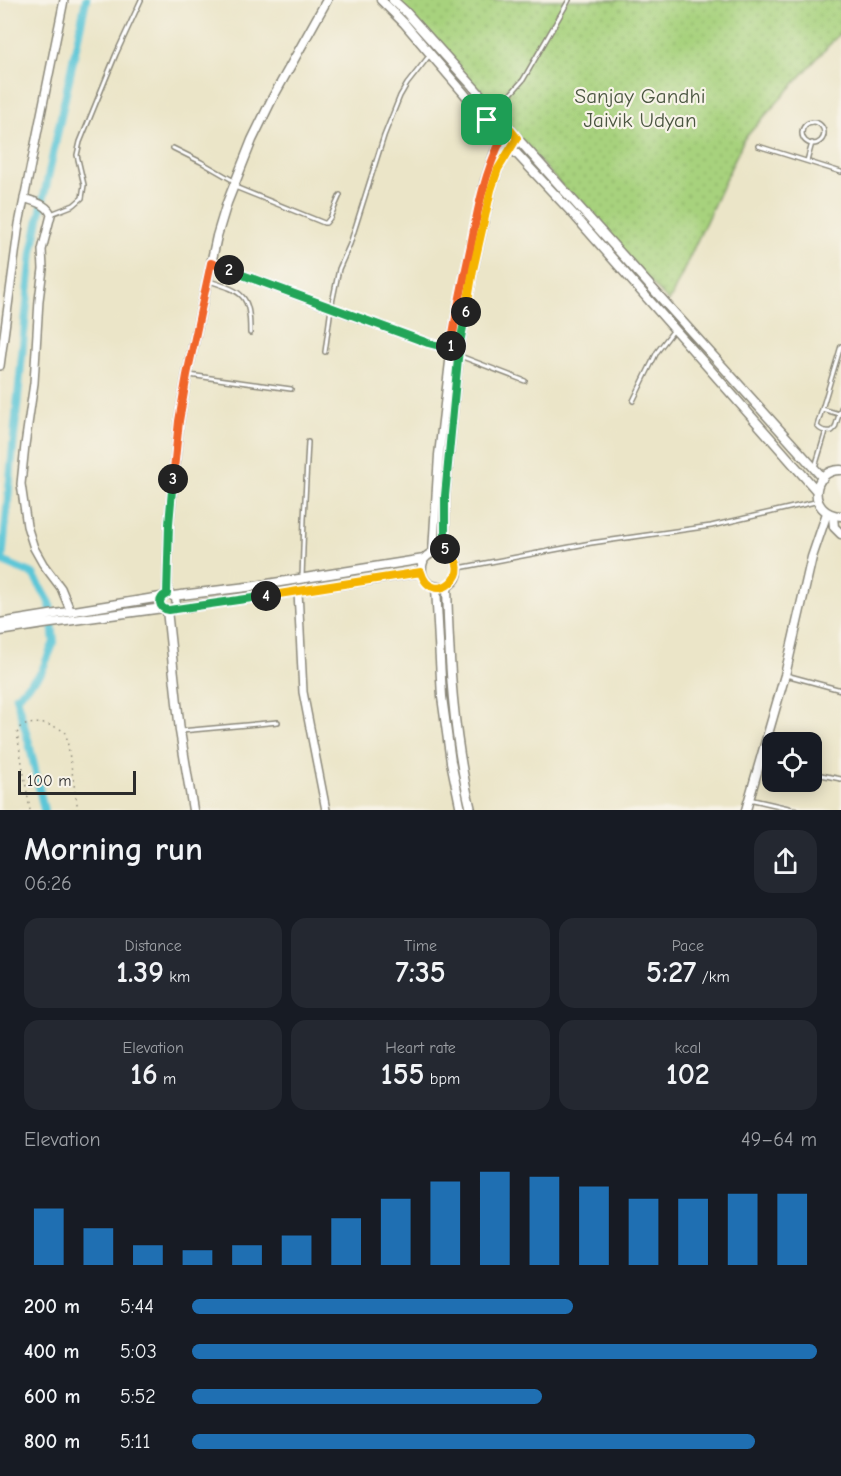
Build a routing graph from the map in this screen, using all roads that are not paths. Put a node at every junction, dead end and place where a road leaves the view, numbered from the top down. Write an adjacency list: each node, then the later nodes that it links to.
1 (64, 0): 21 (street)
2 (141, 0): 22 (lane)
3 (327, 0): 19 (street)
4 (381, 0): 7 (street)
5 (393, 0): 8 (street)
6 (569, 0): 8 (lane)
7 (430, 55): 9 (street); 25 (lane)
8 (496, 112): 9 (lane); 10 (street)
9 (487, 120): 11 (street)
10 (509, 128): 11 (street); 12 (street)
11 (502, 138): 15 (street); 29 (street)
12 (517, 138): 15 (street); 42 (street)
13 (812, 143): 13 (lane); 17 (lane)
14 (758, 146): 17 (lane)
15 (511, 147): 26 (street); 31 (street)
16 (173, 148): 19 (lane)
17 (807, 161): 18 (lane)
18 (841, 172)
19 (234, 184): 20 (lane); 23 (street)
20 (340, 195)
21 (24, 198): 22 (street); 32 (street)
22 (51, 214): 60 (street)
23 (211, 263): 24 (street); 25 (street)
24 (207, 281): 27 (lane); 33 (street)
25 (331, 308): 29 (street); 30 (lane)
26 (674, 329): 36 (lane); 45 (street)
27 (250, 333)
28 (841, 346): 38 (lane)
29 (451, 349): 50 (street)
30 (325, 352)
31 (459, 355): 34 (lane); 49 (street)
32 (0, 366)
33 (187, 375): 35 (lane); 58 (street)
34 (525, 381)
35 (291, 389)
36 (633, 401)
37 (841, 408): 39 (lane)
38 (822, 409): 39 (lane); 40 (lane)
39 (839, 414): 40 (lane)
40 (826, 431): 42 (lane)
41 (308, 441): 54 (lane)
42 (814, 469): 44 (street)
43 (841, 470): 44 (street)
44 (823, 478): 45 (street)
45 (816, 490): 46 (street)
46 (817, 501): 47 (street); 52 (lane)
47 (834, 515): 48 (street); 64 (street)
48 (841, 534)
49 (445, 551): 50 (street); 52 (street)
50 (433, 552): 51 (street)
51 (424, 560): 53 (street); 54 (street)
52 (458, 569): 55 (street)
53 (421, 572): 56 (street); 57 (street)
54 (303, 579): 58 (street)
55 (447, 586): 56 (street); 74 (street)
56 (436, 587): 73 (street)
57 (298, 591): 59 (street); 72 (street)
58 (167, 595): 59 (street); 59 (street); 60 (street)
59 (167, 609): 60 (street); 67 (street)
60 (67, 615): 61 (street)
61 (43, 620): 62 (street); 63 (street)
62 (0, 623)
63 (0, 631)
64 (785, 675): 65 (lane); 70 (street)
65 (841, 690)
66 (278, 722): 67 (lane)
67 (180, 731): 71 (street)
68 (822, 776): 69 (lane)
69 (841, 779)
70 (749, 799): 75 (street); 76 (lane)
71 (193, 810)
72 (326, 810)
73 (461, 810)
74 (471, 810)
75 (746, 810)
76 (797, 810)

